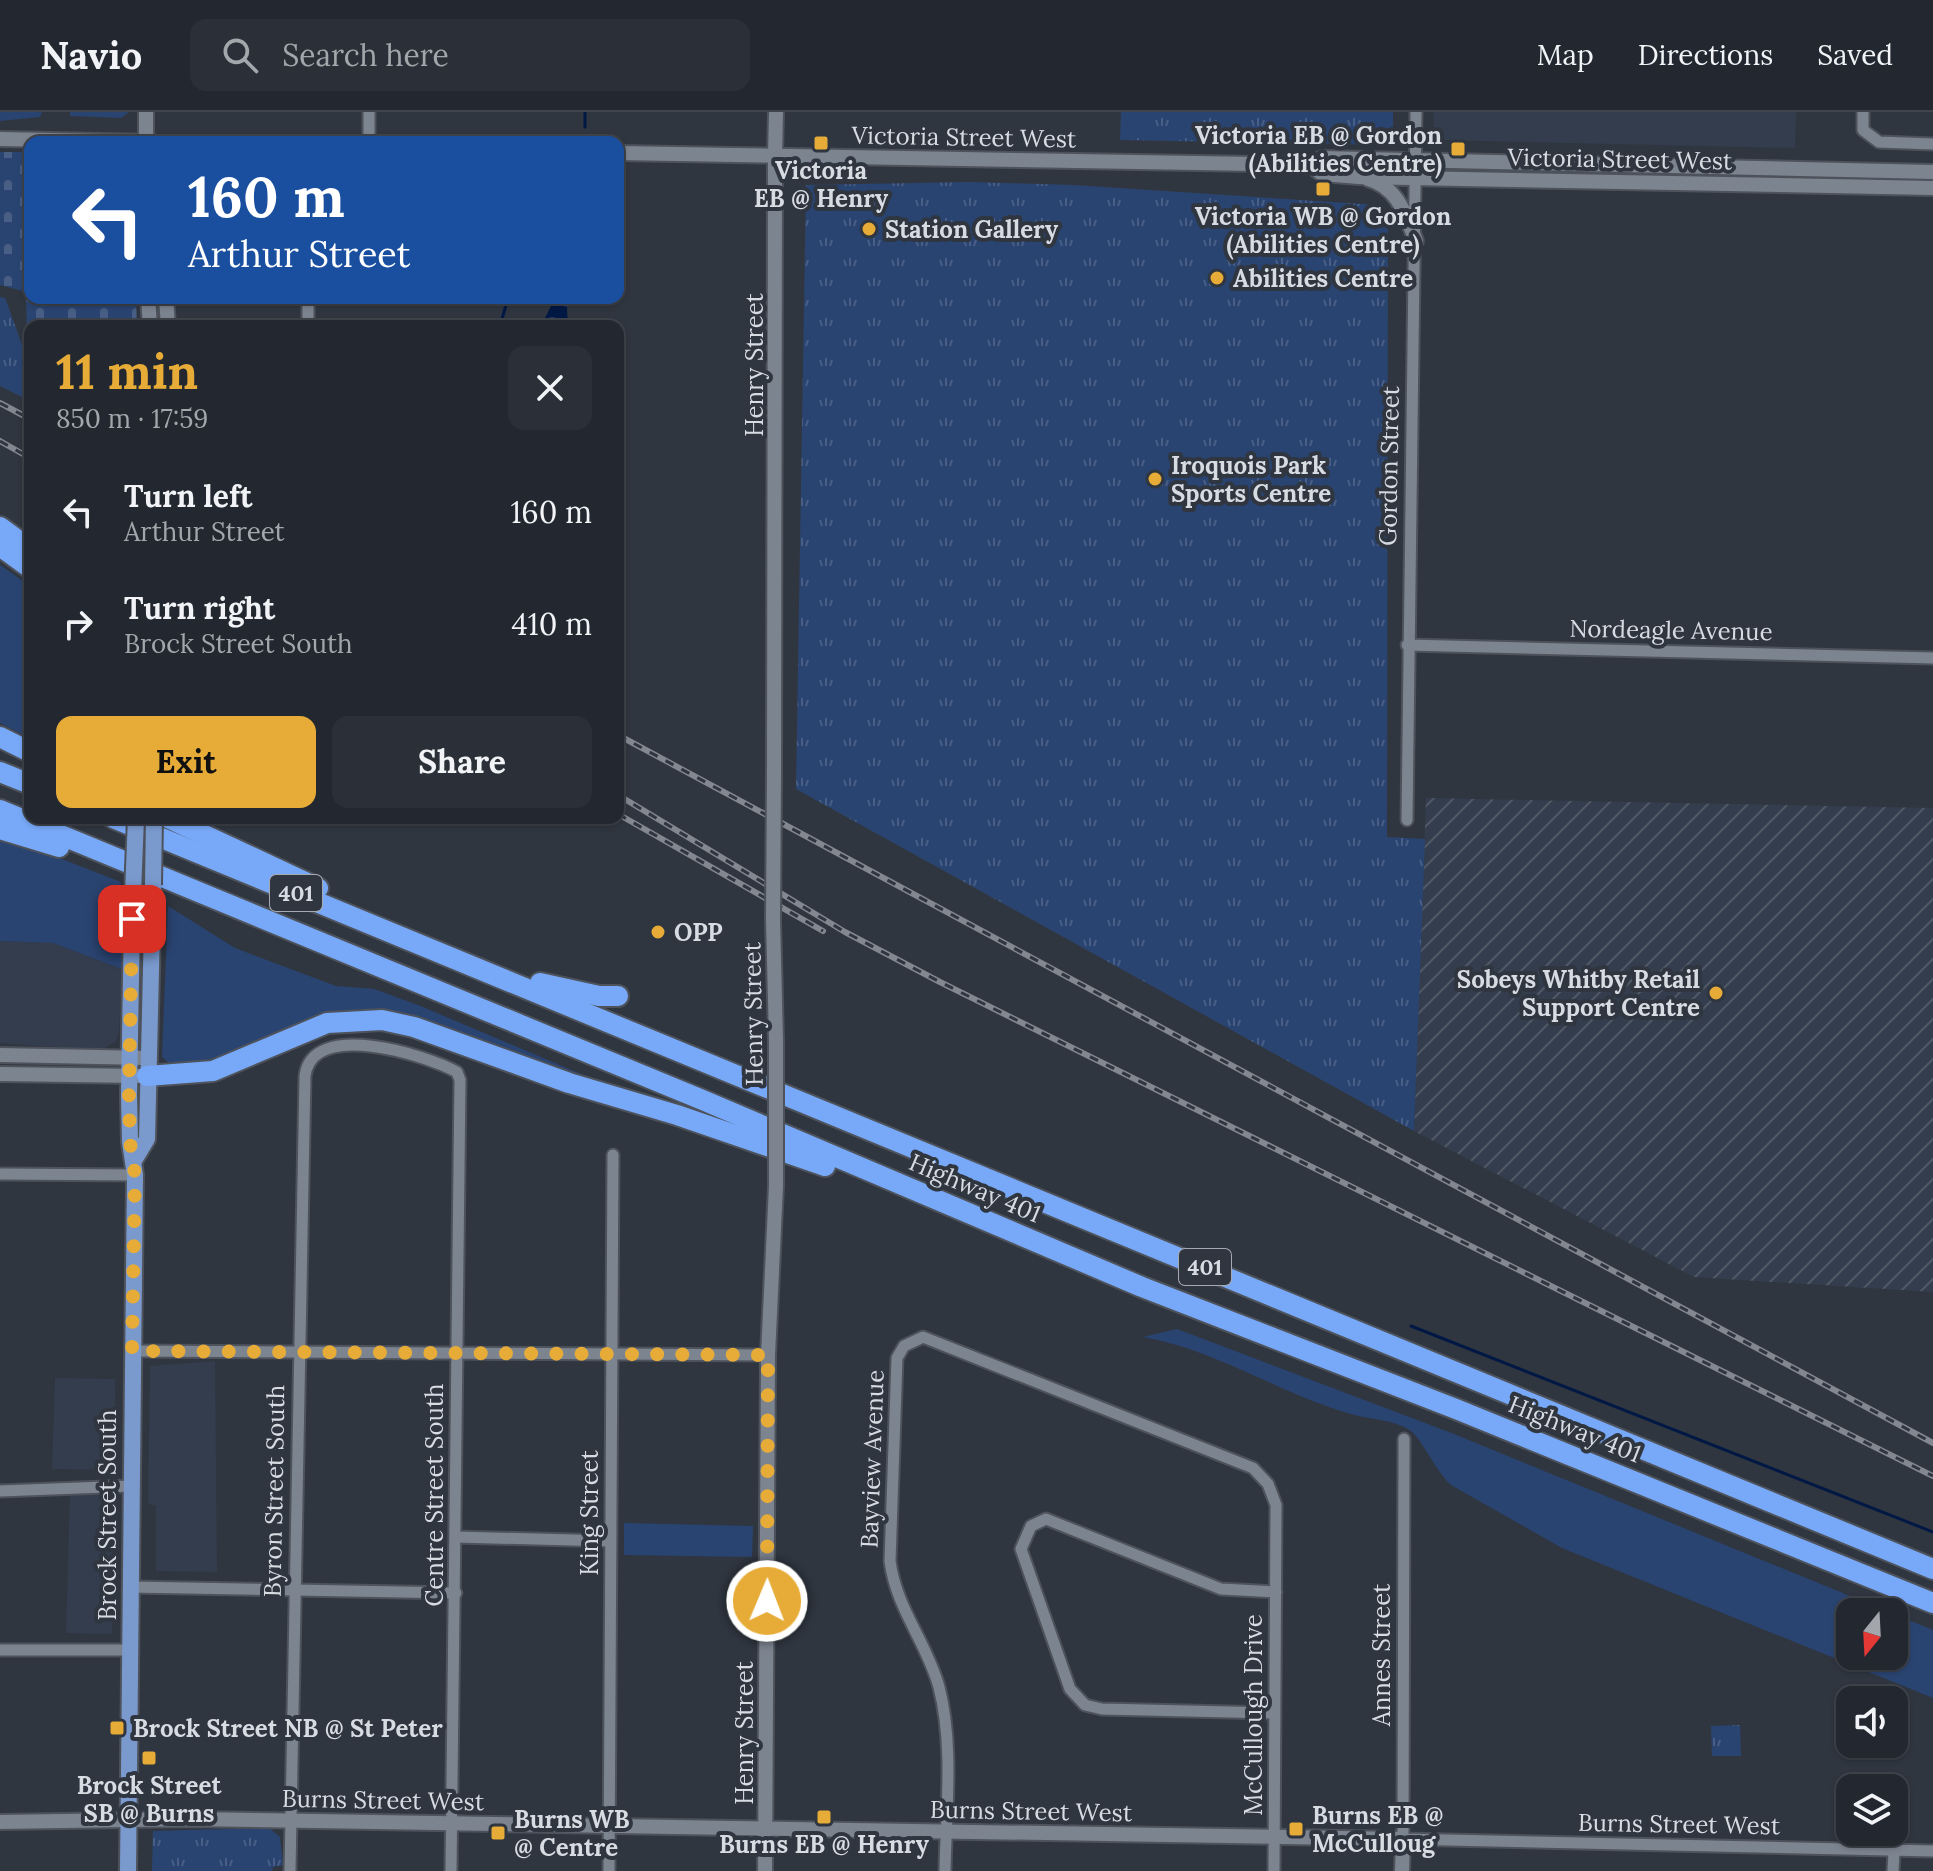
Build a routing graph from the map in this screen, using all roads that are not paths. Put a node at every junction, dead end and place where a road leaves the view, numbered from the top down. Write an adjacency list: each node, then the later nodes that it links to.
1 (146, 112): 6 (main road)
2 (369, 112): 7 (street)
3 (776, 112): 12 (main road, Henry Street)
4 (1416, 112): 13 (street, Gordon Street)
5 (1863, 112): 10 (street)
6 (146, 136)
7 (369, 136)
8 (0, 139): 9 (main road)
9 (24, 139)
10 (1933, 144)
11 (624, 153): 12 (main road, Victoria Street West)
12 (775, 155): 14 (main road, Victoria Street West); 55 (main road, Henry Street, bridge)
13 (1417, 159): 14 (main road, Victoria Street West); 15 (main road, Victoria Street West); 16 (street, Gordon Street)
14 (1310, 165): 17 (main road, Victoria Street West)
15 (1933, 172)
16 (1416, 176): 17 (main road, Victoria Street West); 18 (main road, Victoria Street West); 19 (street, Gordon Street)
17 (1359, 177): 19 (main road)
18 (1933, 188)
19 (1416, 241): 24 (street, Gordon Street)
20 (0, 527): 21 (highway)
21 (24, 545)
22 (0, 546): 23 (highway)
23 (24, 564)
24 (1407, 645): 25 (street, Nordeagle Avenue); 32 (street, Gordon Street)
25 (1933, 658)
26 (0, 737): 27 (highway)
27 (24, 749)
28 (0, 772): 29 (highway)
29 (24, 782)
30 (0, 810): 31 (highway, Highway 401 / 401)
31 (24, 820)
32 (1407, 820)
33 (34, 824): 39 (highway, Highway 401 / 401)
34 (128, 824): 40 (highway, Highway 401 / 401)
35 (136, 824): 43 (main road, Brock Street South, bridge)
36 (154, 824): 44 (main road, Brock Street South, bridge)
37 (181, 824): 40 (highway)
38 (0, 829): 39 (highway)
39 (359, 958): 50 (highway, Highway 401 / 401)
40 (483, 969): 41 (highway); 61 (highway, Highway 401 / 401)
41 (618, 996)
42 (0, 1055): 43 (main road)
43 (129, 1058): 44 (main road, Brock Street South)
44 (141, 1070): 46 (main road); 48 (main road, Brock Street South); 50 (highway)
45 (457, 1072): 52 (street, Byron Street South); 53 (street, Centre Street South)
46 (0, 1074)
47 (613, 1155): 54 (street, King Street)
48 (135, 1167): 49 (street); 51 (main road, Brock Street South)
49 (0, 1174)
50 (1142, 1287): 66 (highway, Highway 401 / 401)
51 (132, 1351): 52 (street); 57 (main road, Brock Street South)
52 (298, 1353): 53 (street); 63 (street, Byron Street South)
53 (458, 1353): 54 (street); 59 (street, Centre Street South)
54 (611, 1354): 55 (street); 60 (street, King Street)
55 (768, 1355): 75 (main road, Henry Street)
56 (1404, 1439): 78 (street, Annes Street)
57 (131, 1486): 58 (street); 62 (main road, Brock Street South)
58 (0, 1491)
59 (456, 1537): 60 (street); 65 (street, Centre Street South)
60 (610, 1541): 74 (street, King Street)
61 (1933, 1569)
62 (130, 1587): 63 (street); 68 (main road, Brock Street South)
63 (295, 1590): 65 (street); 71 (street, Byron Street South)
64 (1276, 1592): 69 (street, McCullough Drive); 69 (street); 76 (street, Bayview Avenue)
65 (456, 1593): 73 (street, Centre Street South)
66 (1933, 1603)
67 (0, 1650): 68 (street)
68 (130, 1650): 70 (main road, Brock Street South)
69 (1274, 1713): 77 (street, McCullough Drive)
70 (129, 1820): 71 (main road, Burns Street West); 72 (main road, Burns Street West); 81 (main road, Brock Street South)
71 (291, 1820): 73 (main road, Burns Street West); 82 (street, Byron Street South)
72 (0, 1822)
73 (452, 1823): 74 (main road, Burns Street West); 83 (street, Centre Street South)
74 (609, 1825): 75 (main road, Burns Street West); 84 (street, King Street)
75 (765, 1827): 76 (main road, Burns Street West); 85 (main road, Henry Street)
76 (946, 1832): 77 (main road, Burns Street West); 86 (street, Bayview Avenue)
77 (1274, 1838): 78 (main road, Burns Street West); 87 (street, McCullough Drive)
78 (1403, 1839): 80 (street, Burns Street West); 88 (main road, Annes Street)
79 (1933, 1851): 80 (street, Burns Street West)
80 (1894, 1852): 89 (street)
81 (128, 1871)
82 (290, 1871)
83 (451, 1871)
84 (609, 1871)
85 (765, 1871)
86 (945, 1871)
87 (1274, 1871)
88 (1402, 1871)
89 (1893, 1871)

